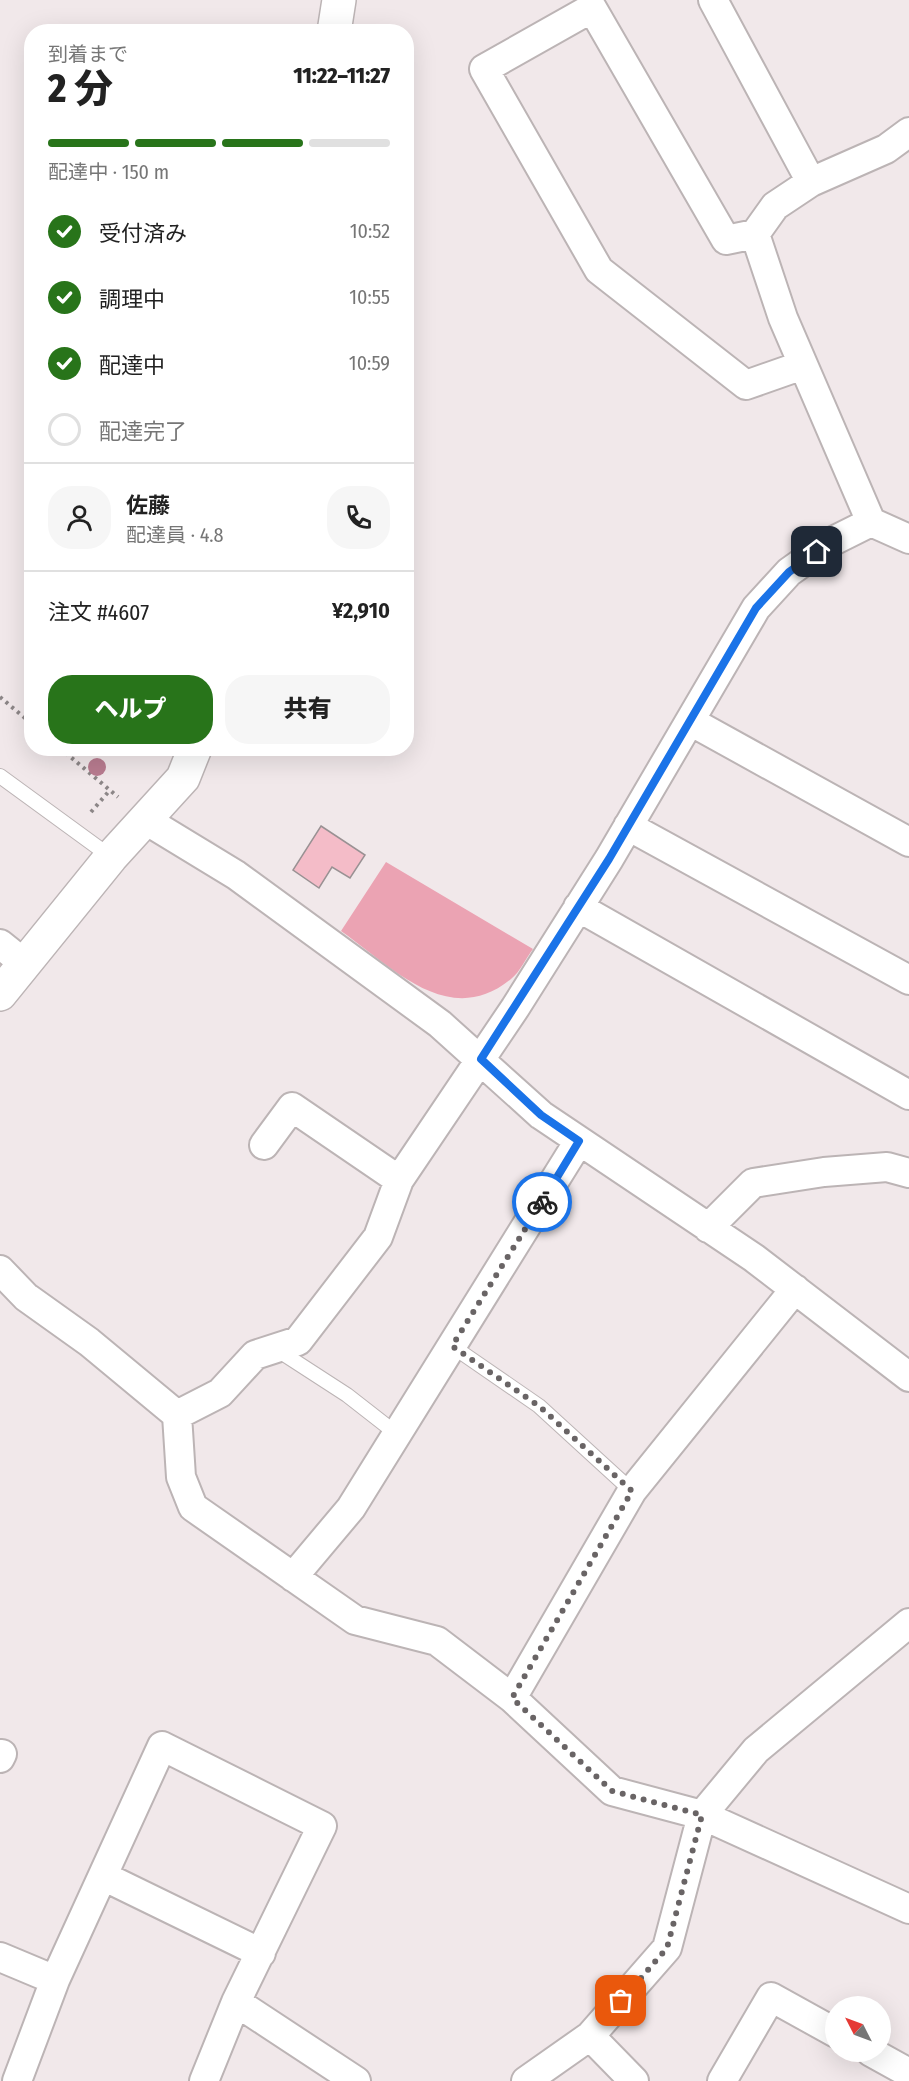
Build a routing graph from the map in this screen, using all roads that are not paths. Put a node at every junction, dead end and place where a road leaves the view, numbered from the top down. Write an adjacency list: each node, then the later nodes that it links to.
1 (339, 0): 3 (street)
2 (712, 0): 5 (street)
3 (335, 24)
4 (909, 132): 5 (street)
5 (811, 182): 6 (street)
6 (755, 234): 7 (street); 7 (street)
7 (803, 365): 8 (street)
8 (871, 522): 9 (street); 10 (street)
9 (909, 540)
10 (690, 721): 14 (street); 15 (street)
11 (192, 756): 13 (street)
12 (0, 776): 16 (lane)
13 (144, 819): 16 (street); 21 (street)
14 (628, 826): 17 (street); 19 (street)
15 (909, 842)
16 (111, 857): 18 (street)
17 (578, 907): 21 (street); 22 (street)
18 (12, 954): 20 (street)
19 (909, 981)
20 (0, 994)
21 (481, 1059): 23 (street); 26 (street)
22 (909, 1095)
23 (579, 1141): 27 (street); 30 (street)
24 (264, 1145): 26 (street)
25 (909, 1173): 27 (street)
26 (399, 1180): 31 (street)
27 (708, 1228): 29 (street)
28 (0, 1270): 33 (street)
29 (795, 1289): 32 (street); 35 (street)
30 (452, 1346): 34 (street); 35 (lane)
31 (276, 1349): 33 (street); 34 (lane)
32 (909, 1377)
33 (177, 1415): 36 (street)
34 (397, 1434): 36 (street)
35 (632, 1491): 38 (street)
36 (293, 1577): 38 (street)
37 (909, 1623): 39 (street)
38 (512, 1698): 39 (street)
39 (702, 1815): 41 (street); 47 (street)
40 (103, 1875): 42 (street); 42 (street); 44 (street)
41 (909, 1909)
42 (261, 1953): 45 (street)
43 (0, 1957): 44 (street)
44 (56, 1980): 50 (street)
45 (236, 2002): 51 (street); 52 (street)
46 (825, 2026): 55 (street)
47 (590, 2036): 53 (street); 54 (street)
48 (889, 2062): 49 (street)
49 (909, 2073)
50 (17, 2081)
51 (204, 2081)
52 (356, 2081)
53 (526, 2081)
54 (634, 2081)
55 (722, 2081)

